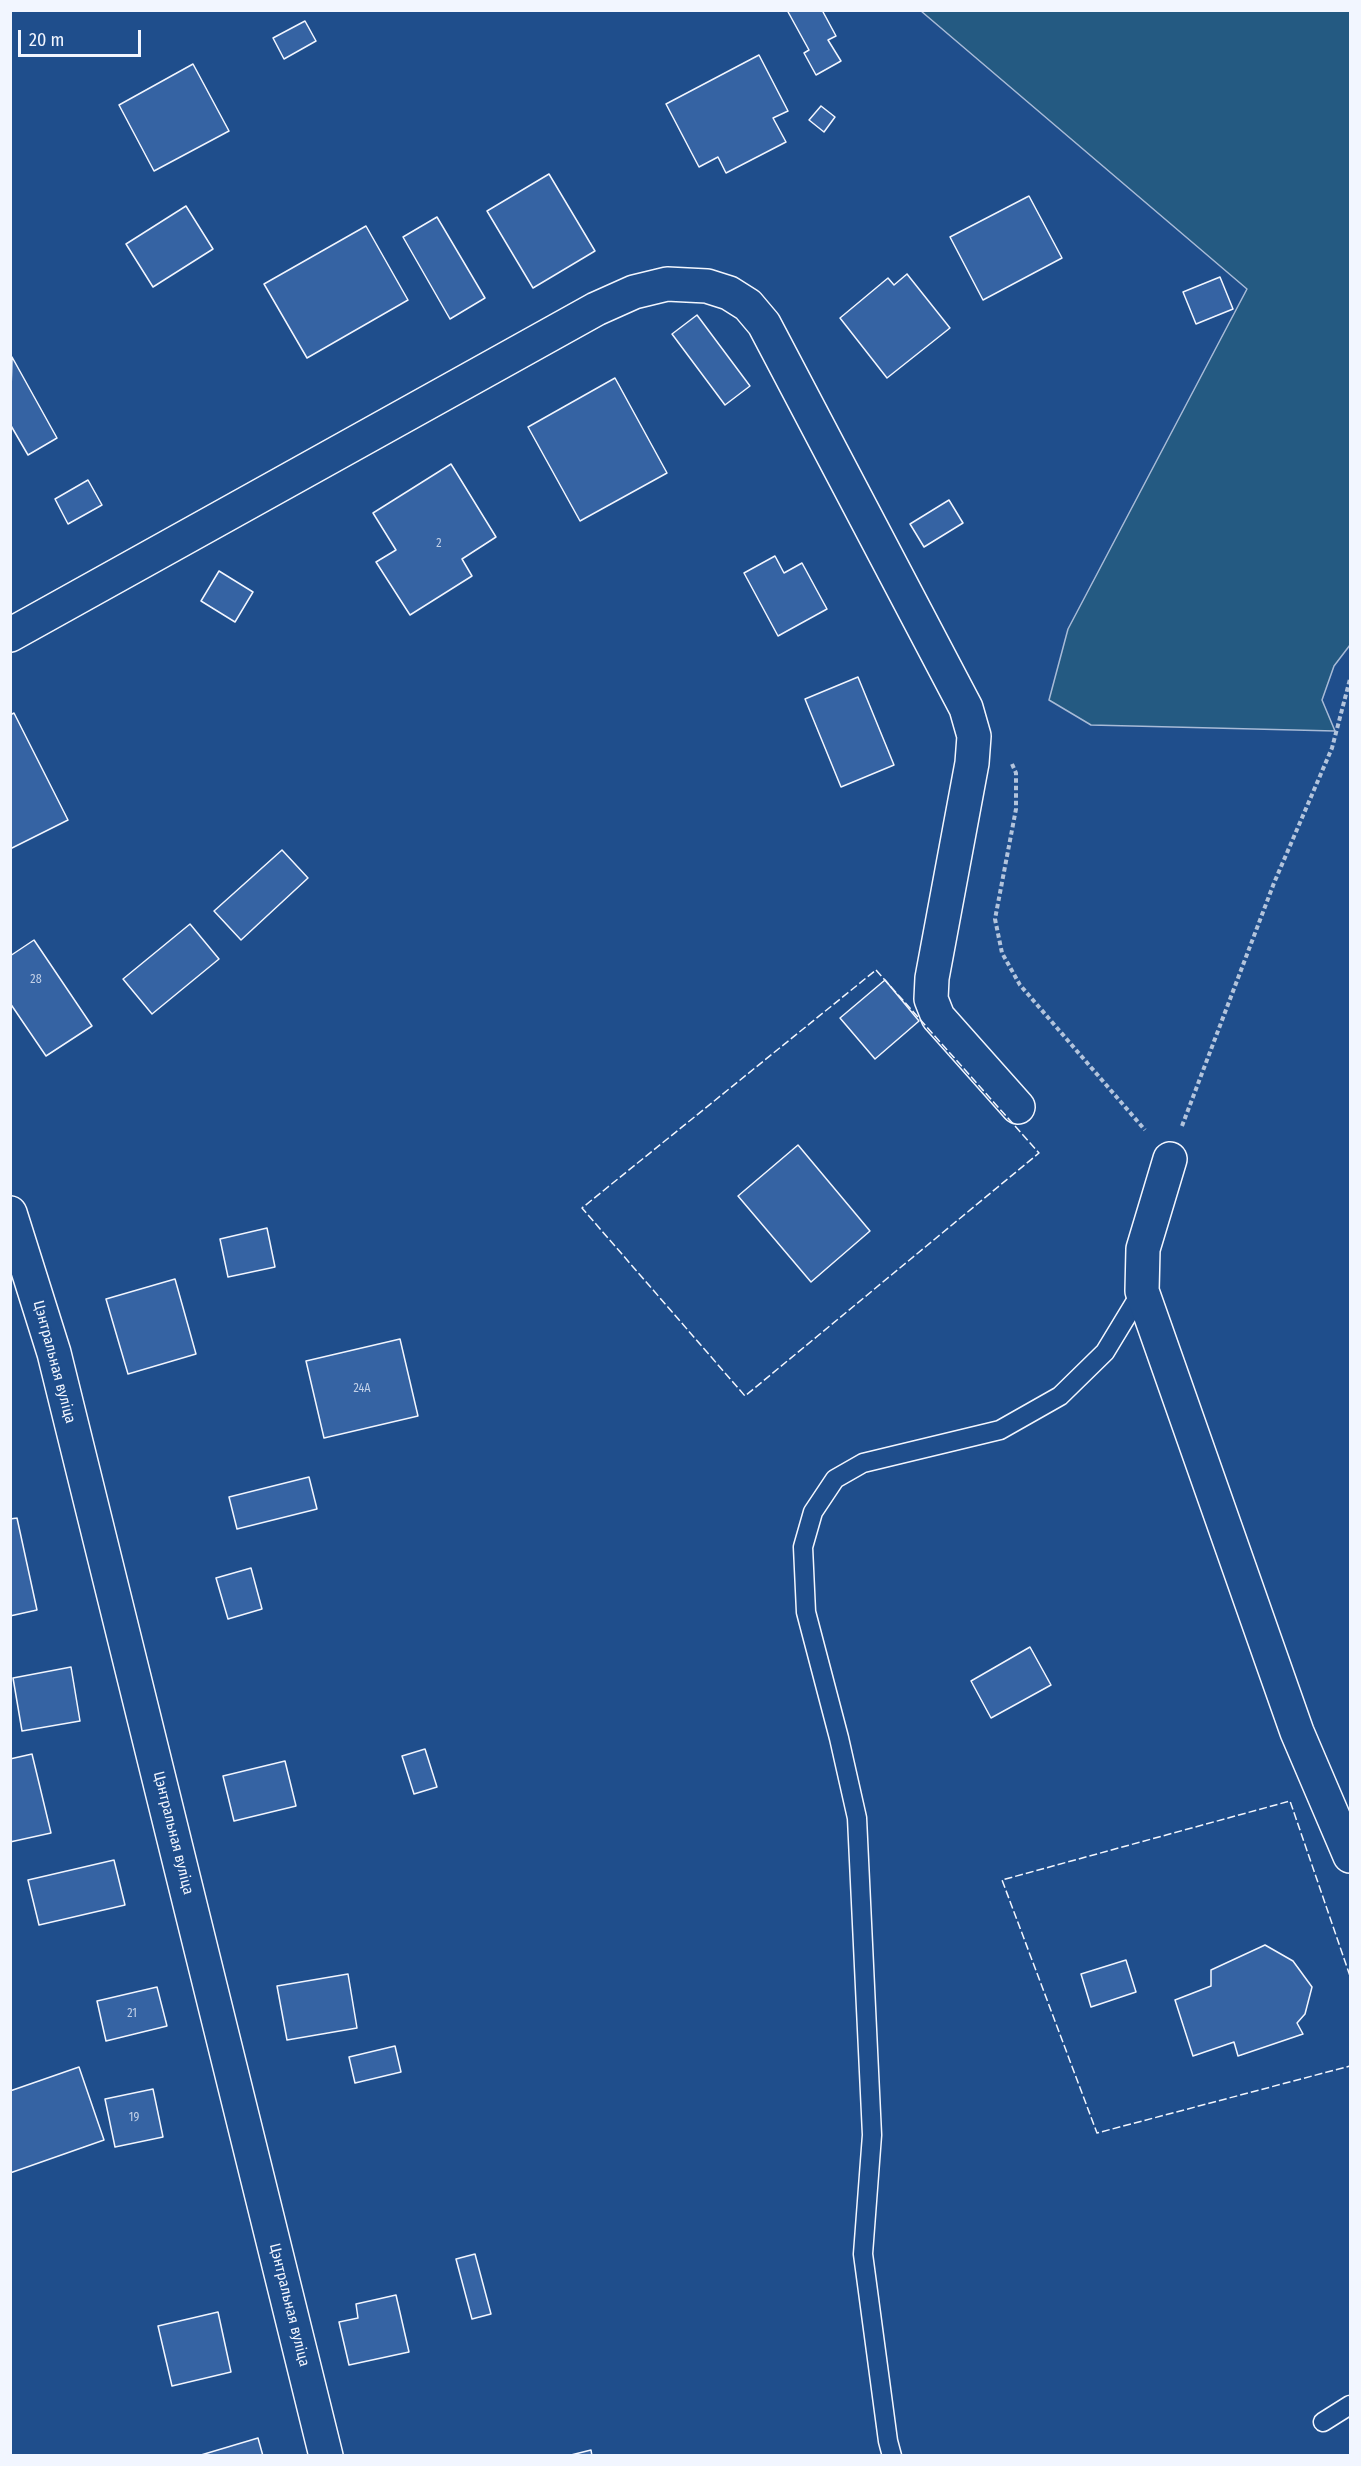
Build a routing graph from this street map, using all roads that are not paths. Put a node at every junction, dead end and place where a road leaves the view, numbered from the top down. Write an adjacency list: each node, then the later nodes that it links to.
1 (10, 635): 2 (street)
2 (1018, 1107)
3 (1170, 1159): 5 (street)
4 (10, 1213): 9 (street, Цэнтральная вуліца)
5 (1142, 1291): 6 (street); 10 (lane)
6 (1350, 1856)
7 (1350, 2405): 8 (lane)
8 (1323, 2422)
9 (326, 2456)
10 (892, 2456)

